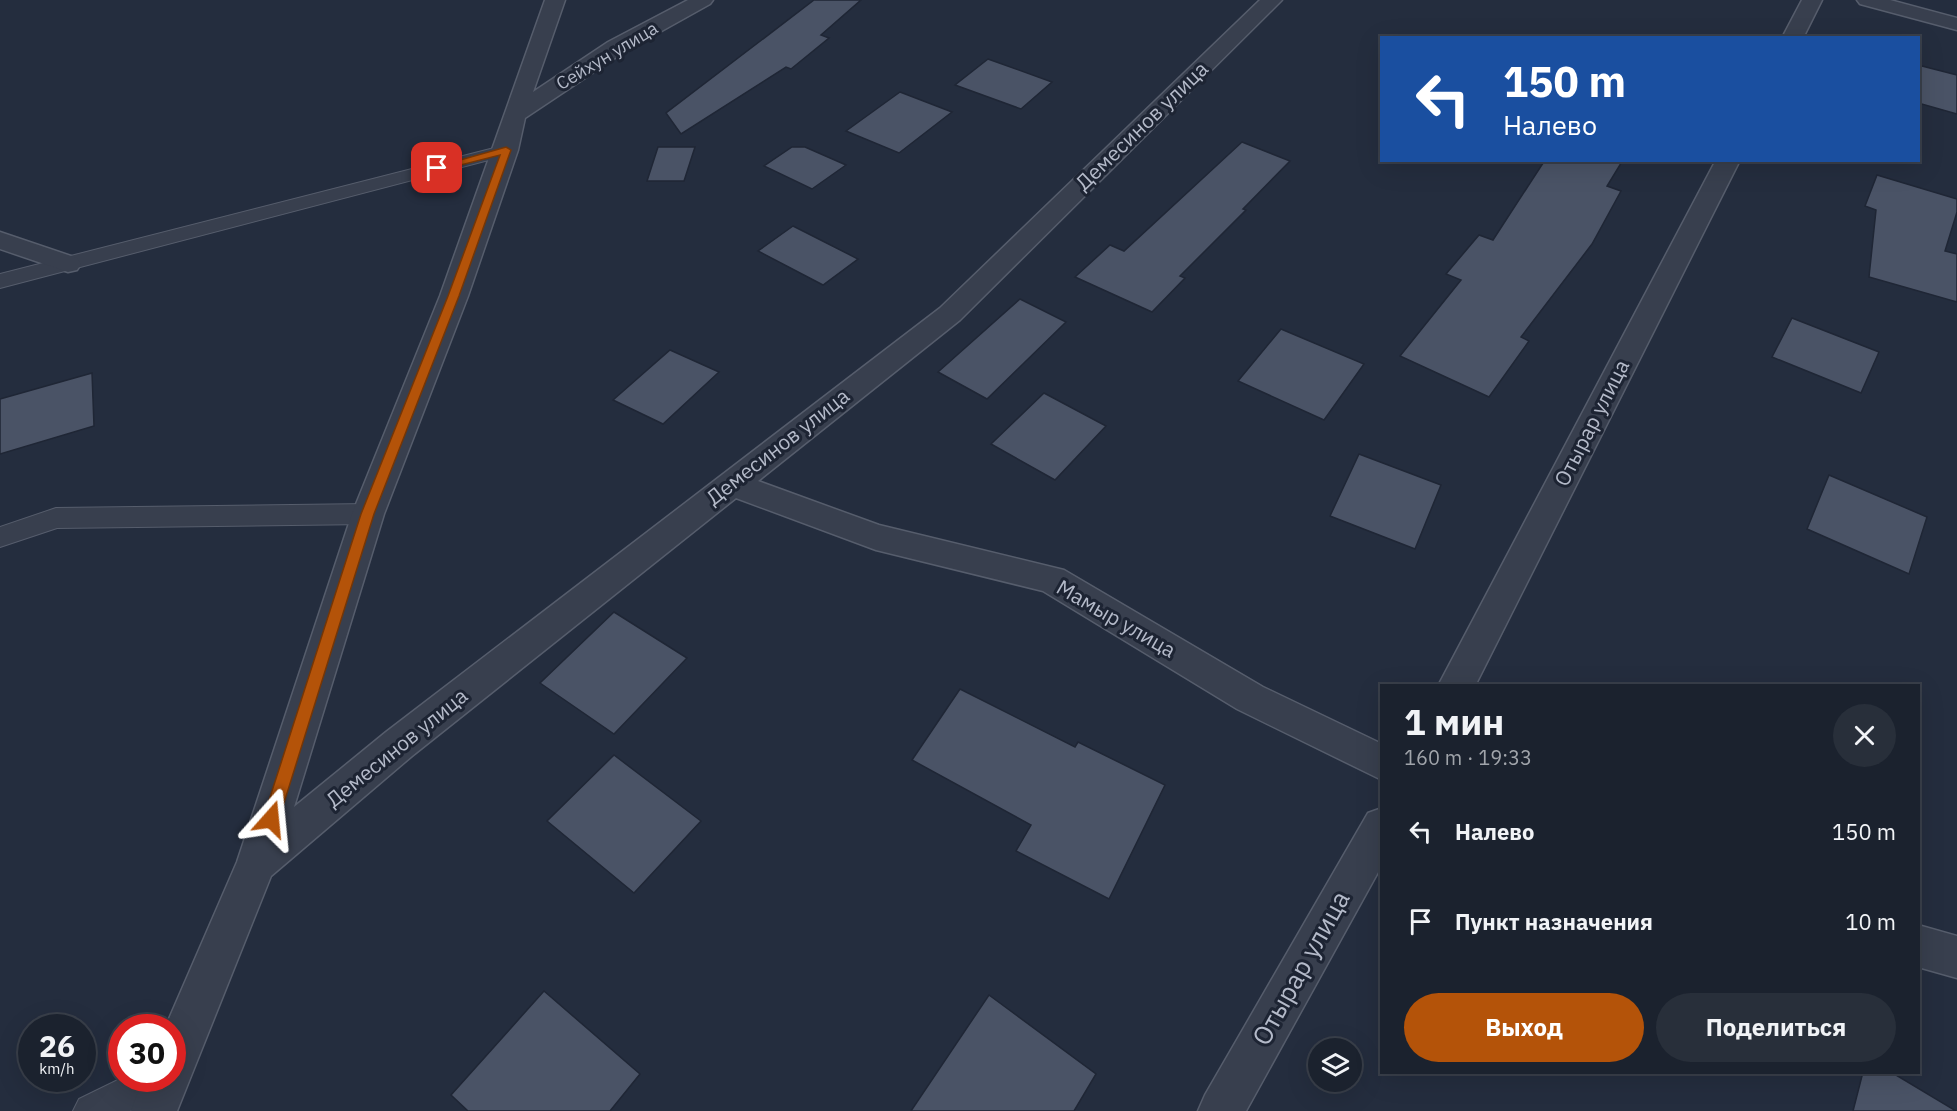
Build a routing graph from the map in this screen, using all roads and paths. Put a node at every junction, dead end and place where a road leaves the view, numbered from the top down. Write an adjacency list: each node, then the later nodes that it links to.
1 (555, 0): 8 (street)
2 (703, 0): 8 (street, Сейхун улица)
3 (1272, 0): 14 (street, Демесинов улица)
4 (1812, 0): 7 (street)
5 (1866, 0): 6 (street)
6 (1957, 24)
7 (1793, 36)
8 (514, 115): 9 (street)
9 (506, 150): 12 (lane); 15 (street)
10 (1727, 162): 17 (street, Отырар улица)
11 (0, 240): 12 (street)
12 (68, 264): 13 (lane)
13 (0, 281)
14 (730, 484): 18 (street, Мамыр улица); 20 (street, Демесинов улица)
15 (368, 514): 16 (lane); 20 (street)
16 (0, 537)
17 (1457, 684)
18 (1380, 762)
19 (1380, 830): 28 (street, Отырар улица)
20 (257, 863): 23 (street)
21 (1920, 947): 22 (street)
22 (1957, 957)
23 (186, 1031)
24 (133, 1092): 26 (lane)
25 (160, 1092): 27 (street)
26 (91, 1111)
27 (154, 1111)
28 (1221, 1111)

